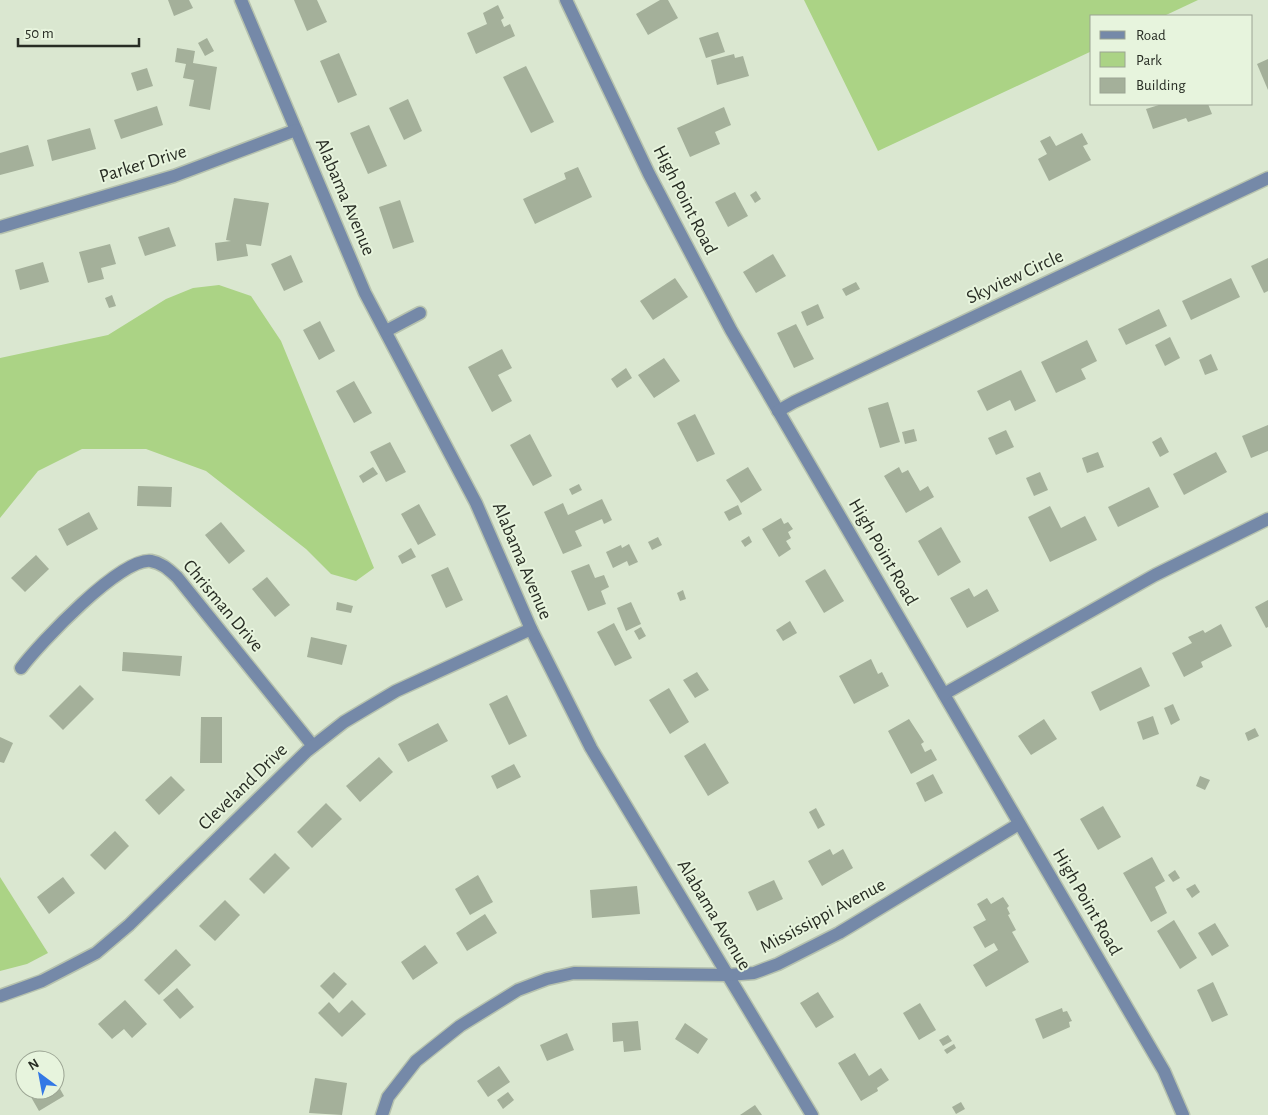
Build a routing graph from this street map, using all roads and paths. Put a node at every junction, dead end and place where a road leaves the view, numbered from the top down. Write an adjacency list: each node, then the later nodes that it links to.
1 (241, 0): 3 (street, Alabama Avenue)
2 (566, 0): 8 (street, High Point Road)
3 (296, 130): 5 (street, Parker Drive); 7 (street, Alabama Avenue)
4 (1268, 178): 8 (street, Skyview Circle)
5 (0, 227)
6 (420, 312): 7 (street)
7 (386, 331): 10 (street, Alabama Avenue)
8 (778, 411): 12 (street, High Point Road)
9 (1268, 519): 12 (street)
10 (531, 629): 13 (street, Cleveland Drive); 15 (street, Alabama Avenue)
11 (21, 668): 13 (street, Chrisman Drive)
12 (944, 694): 14 (street, High Point Road)
13 (313, 746): 16 (street, Cleveland Drive)
14 (1019, 824): 15 (street, Mississippi Avenue); 19 (street, High Point Road)
15 (728, 975): 17 (street, Mississippi Avenue); 18 (street, Alabama Avenue)
16 (0, 996)
17 (382, 1115)
18 (812, 1115)
19 (1183, 1115)

